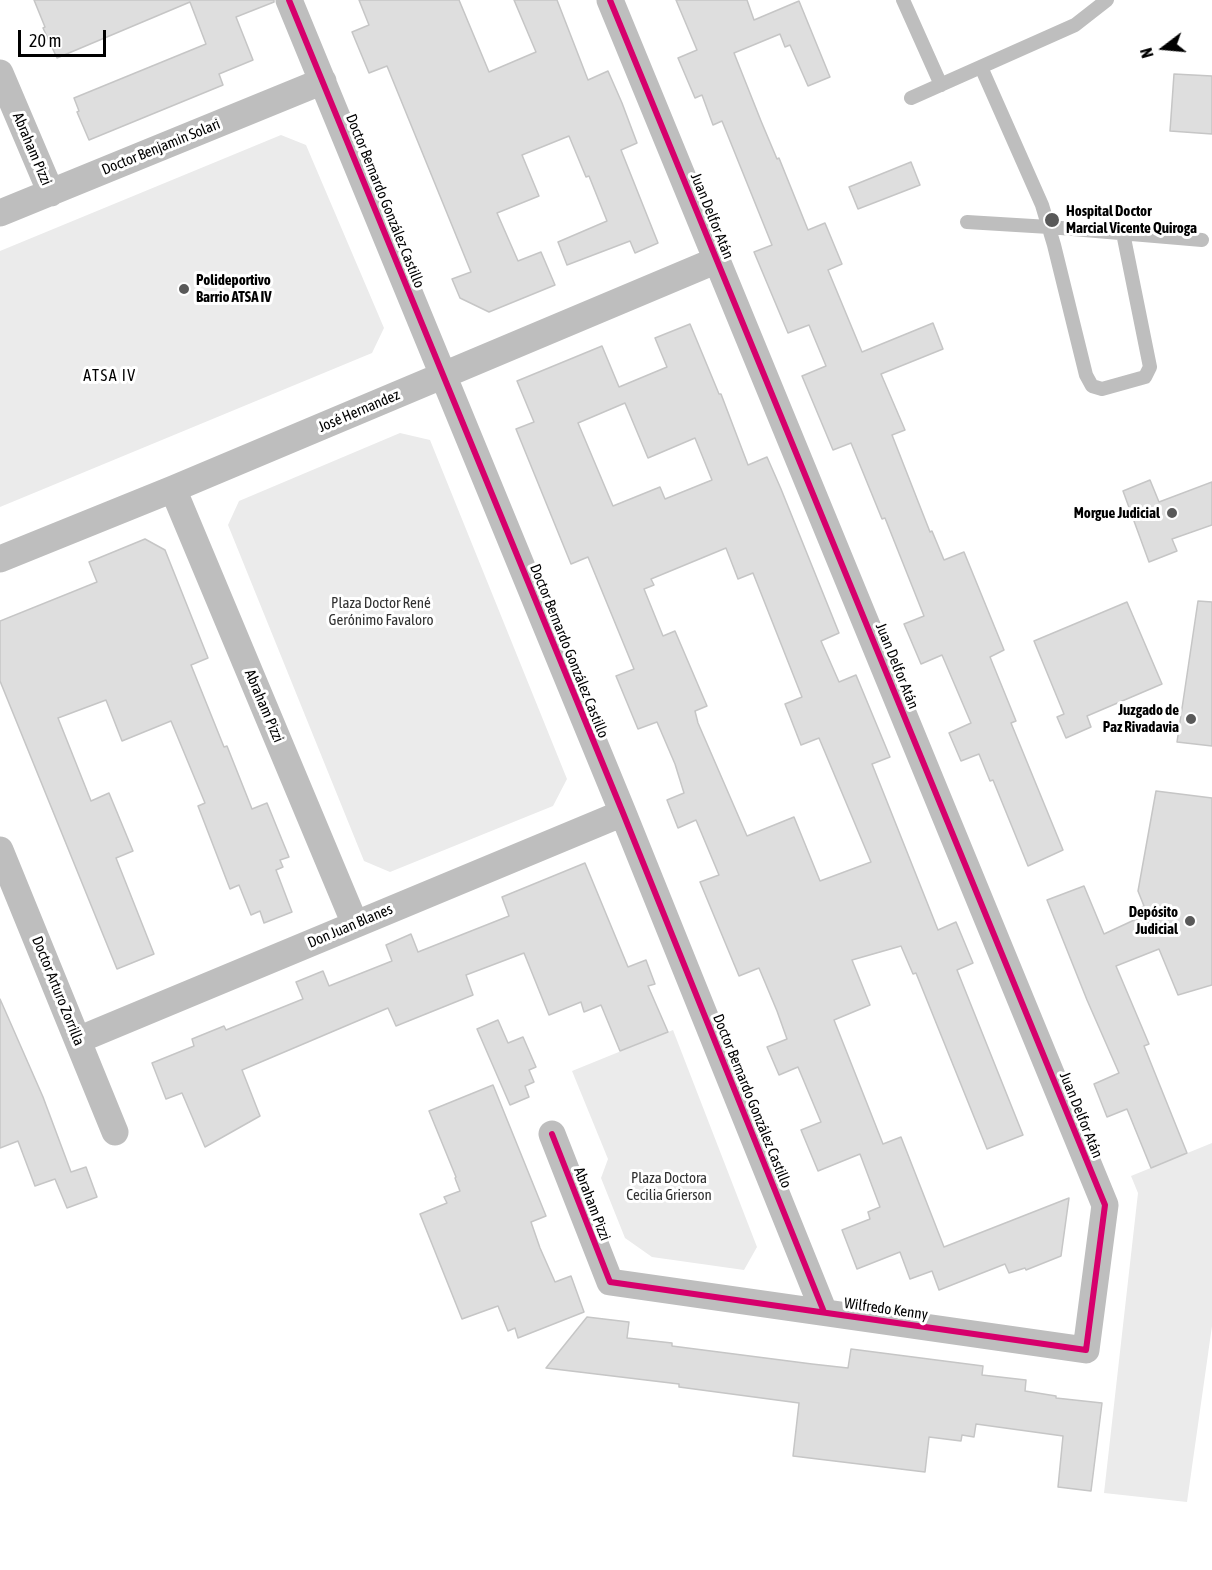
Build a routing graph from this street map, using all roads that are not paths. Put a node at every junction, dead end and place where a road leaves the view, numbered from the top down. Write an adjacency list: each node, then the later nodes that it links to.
1 (289, 0): 7 (street, Doctor Bernardo González Castillo)
2 (610, 0): 16 (street, Juan Delfor Atán)
3 (903, 0): 8 (lane)
4 (1107, 0): 5 (lane)
5 (981, 67): 8 (lane); 13 (lane)
6 (0, 73): 10 (street, Abraham Pizzi)
7 (323, 81): 10 (street, Doctor Benjamin Solari); 17 (street, Doctor Bernardo González Castillo)
8 (940, 85): 9 (lane)
9 (911, 98)
10 (51, 193): 11 (street, Doctor Benjamin Solari)
11 (0, 213)
12 (967, 222): 13 (lane)
13 (1049, 227): 14 (lane); 14 (lane)
14 (1123, 233): 15 (lane)
15 (1202, 240)
16 (717, 260): 17 (street, José Hernandez); 28 (street, Juan Delfor Atán)
17 (443, 375): 18 (street, José Hernandez); 20 (street, Doctor Bernardo González Castillo)
18 (173, 489): 19 (street, José Hernandez); 22 (street, Abraham Pizzi)
19 (0, 559)
20 (623, 813): 22 (street, Don Juan Blanes); 27 (street, Doctor Bernardo González Castillo)
21 (0, 850): 23 (street, Doctor Arturo Zorrilla)
22 (355, 924): 23 (street, Don Juan Blanes)
23 (78, 1040): 24 (street, Doctor Arturo Zorrilla)
24 (115, 1132)
25 (552, 1134): 26 (street, Abraham Pizzi)
26 (610, 1282): 27 (street, Wilfredo Kenny)
27 (824, 1312): 28 (street, Wilfredo Kenny)
28 (1086, 1350)

